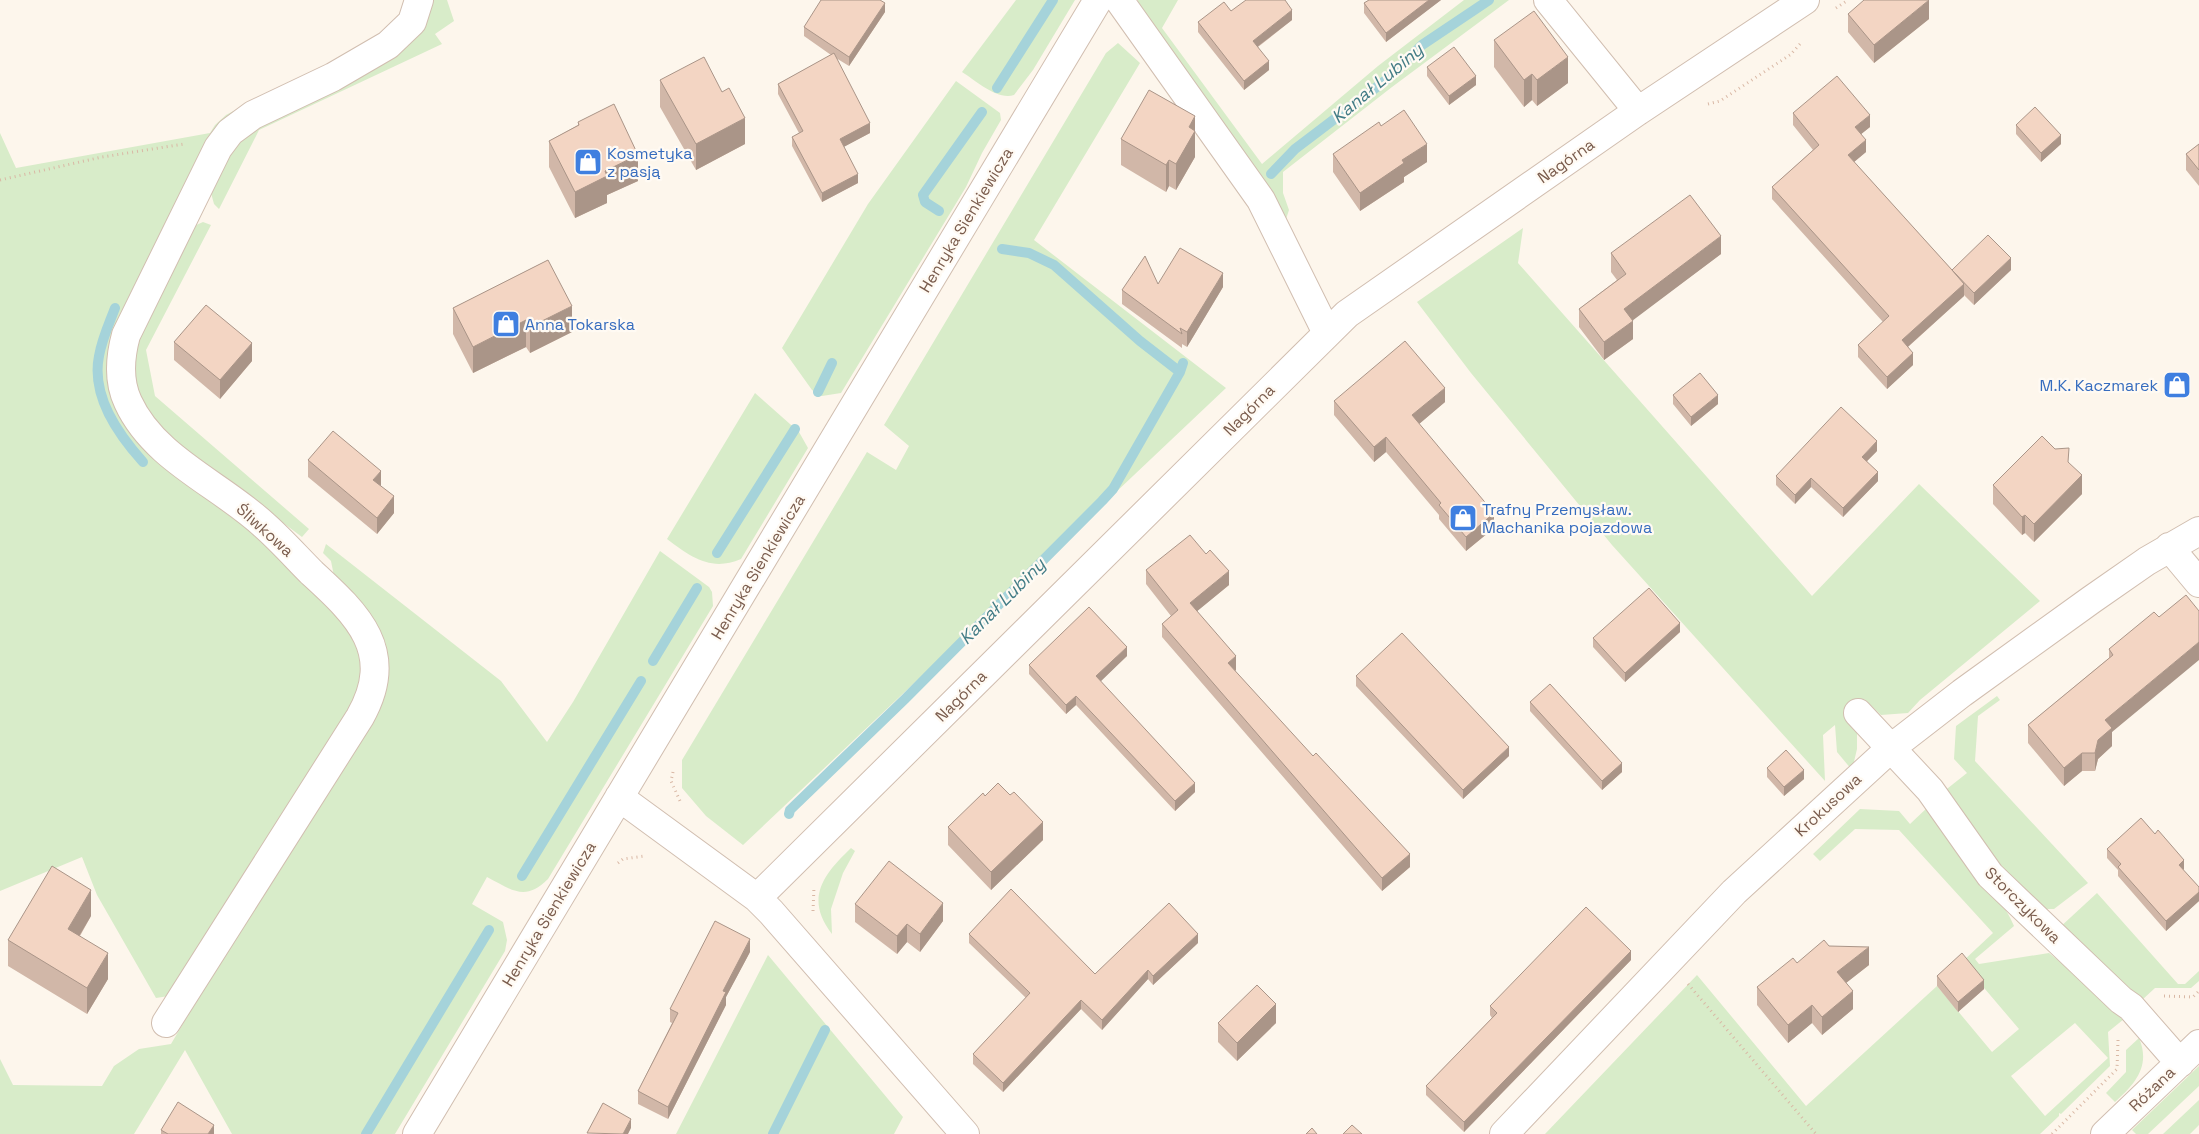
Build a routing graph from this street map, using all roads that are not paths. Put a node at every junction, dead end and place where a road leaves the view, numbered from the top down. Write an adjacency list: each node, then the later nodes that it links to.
1 (419, 0): 15 (street, Śliwkowa)
2 (1098, 0): 13 (street, Henryka Sienkiewicza)
3 (1119, 0): 7 (street)
4 (1548, 0): 6 (street)
5 (1805, 0): 6 (street, Nagórna)
6 (1638, 112): 7 (street, Nagórna)
7 (1327, 333): 14 (street, Nagórna)
8 (2199, 531): 9 (street, Krokusowa)
9 (2169, 547): 10 (street); 12 (street, Krokusowa)
10 (2199, 583)
11 (1858, 713): 12 (street, Storczykowa)
12 (1891, 748): 16 (street, Storczykowa); 19 (street, Krokusowa)
13 (620, 797): 14 (street); 17 (street, Henryka Sienkiewicza)
14 (757, 898): 18 (street)
15 (166, 1023)
16 (2190, 1053): 20 (street, Różana)
17 (417, 1134)
18 (965, 1134)
19 (1504, 1134)
20 (2105, 1134)

